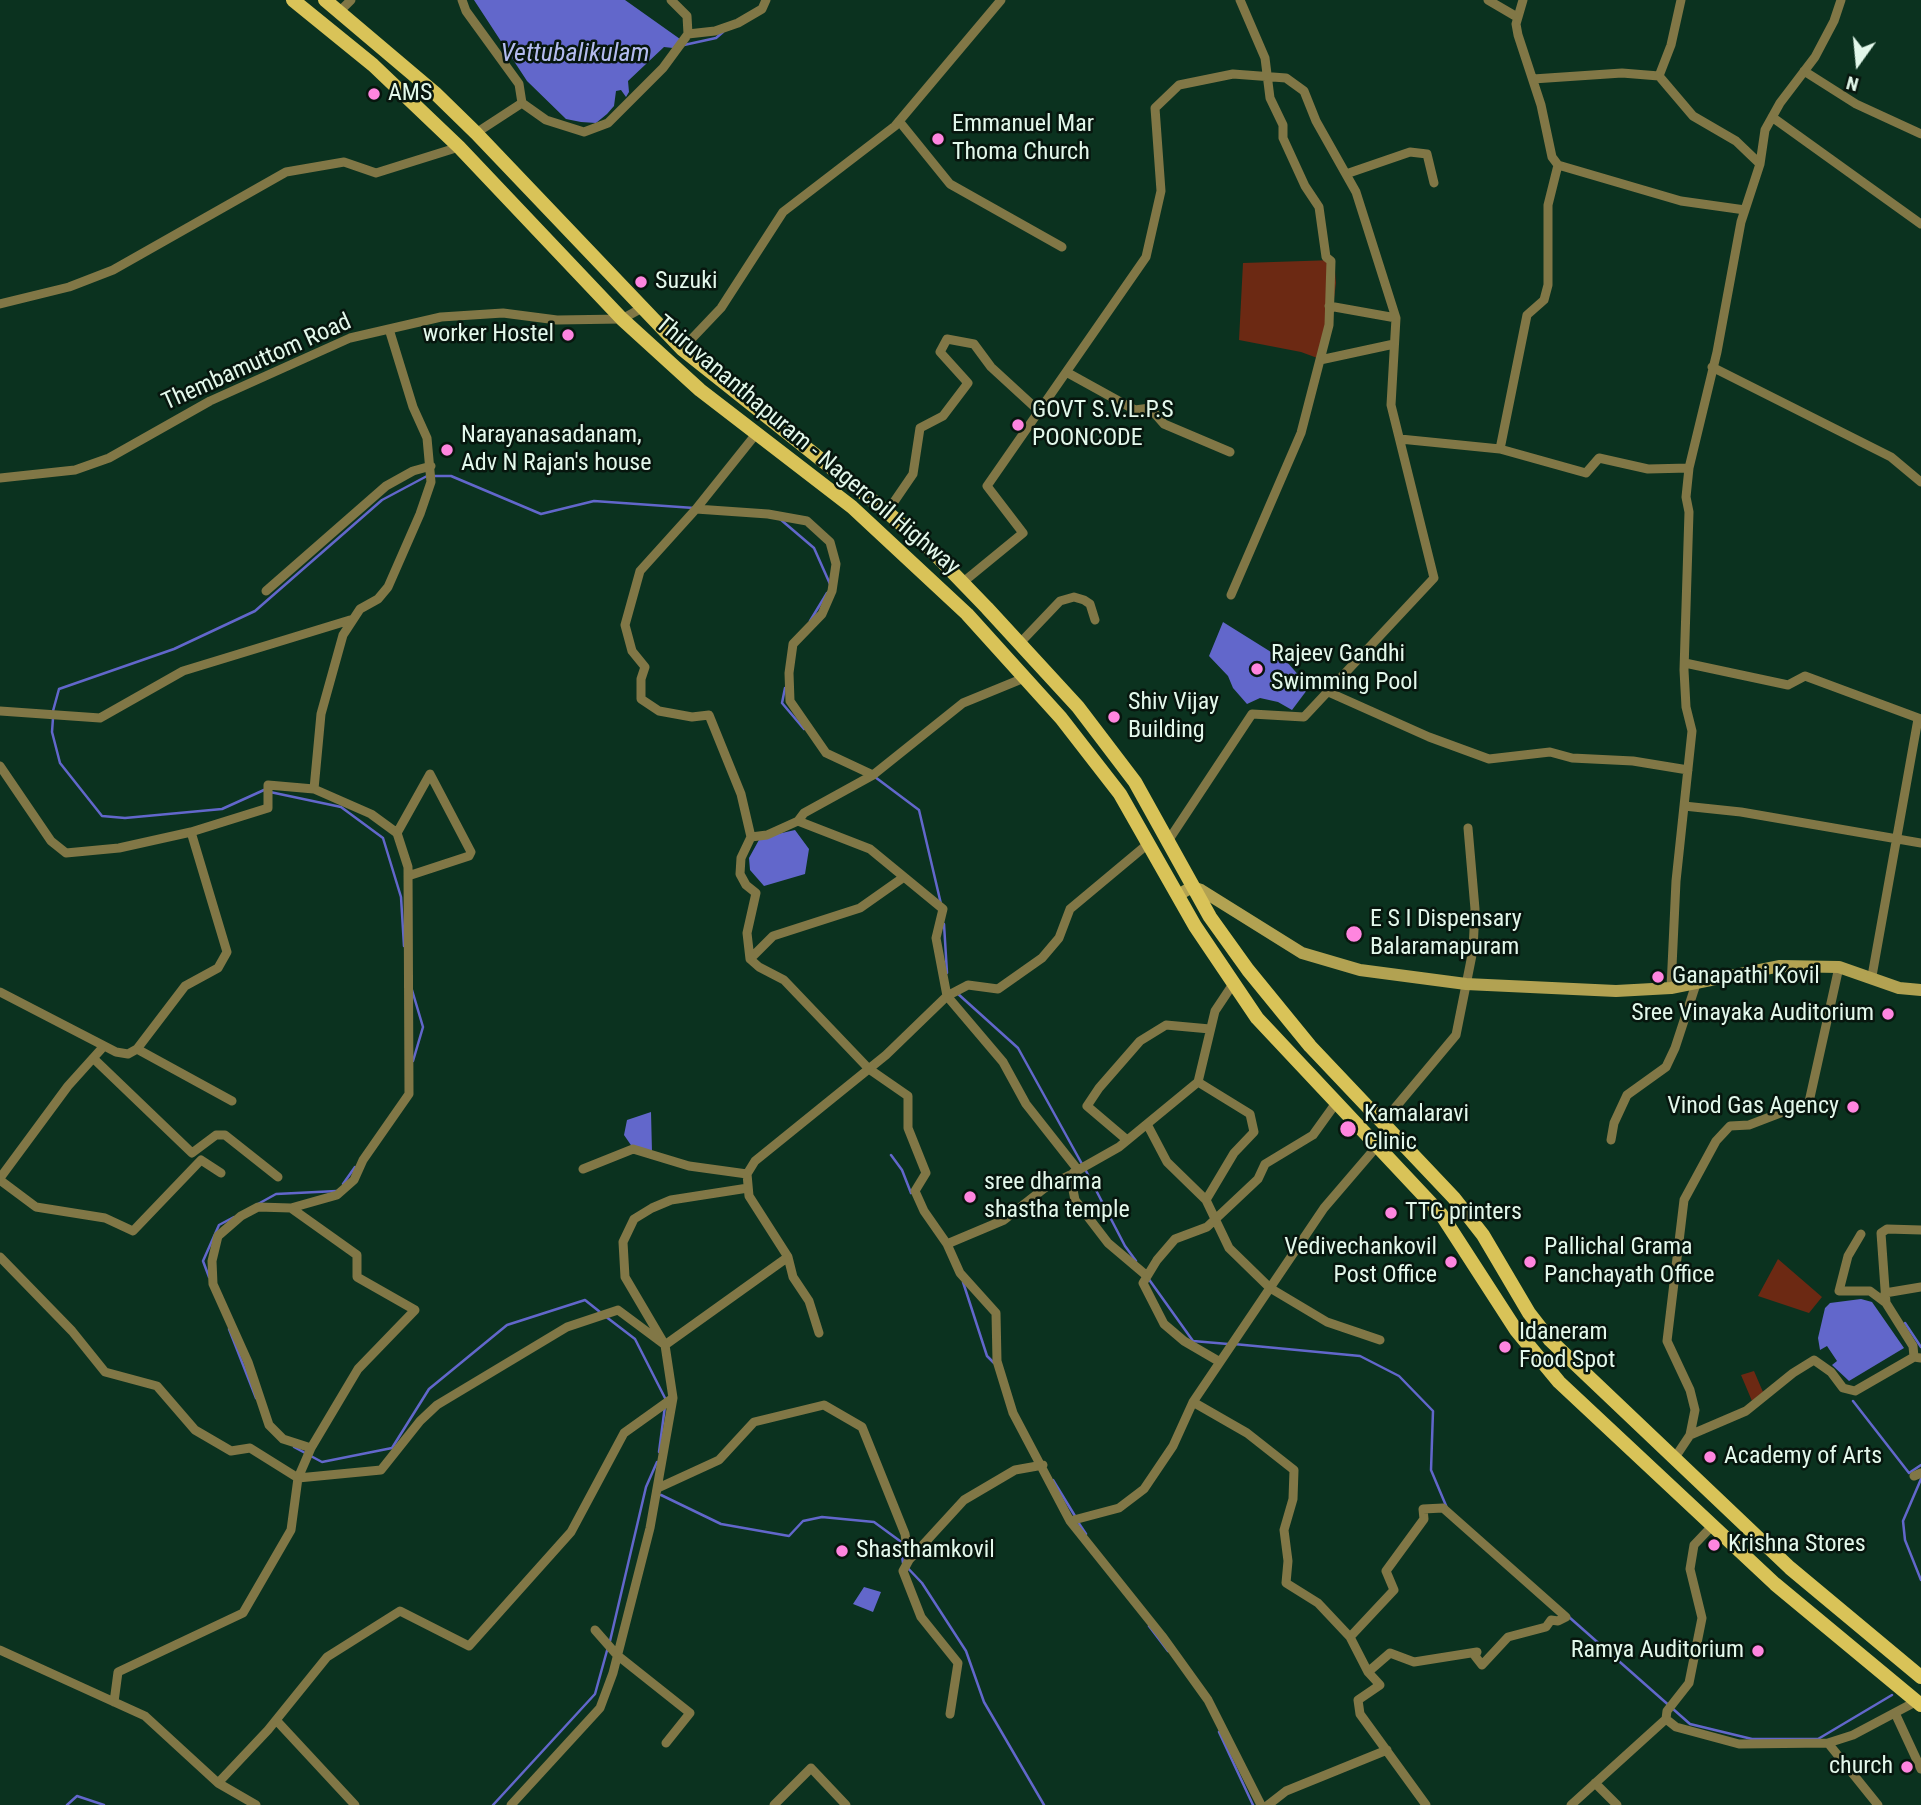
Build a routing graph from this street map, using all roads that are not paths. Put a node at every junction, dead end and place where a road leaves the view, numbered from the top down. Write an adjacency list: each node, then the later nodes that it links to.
1 (293, 0): 25 (main road, Thiruvananthapuram - Nagercoil Highway)
2 (325, 0): 13 (main road, Thiruvananthapuram - Nagercoil Highway)
3 (351, 0): 13 (street)
4 (463, 0): 20 (street)
5 (671, 0): 15 (street)
6 (766, 0): 15 (street)
7 (1001, 0): 22 (street)
8 (1240, 0): 17 (street)
9 (1488, 0): 14 (street)
10 (1523, 0): 14 (street)
11 (1681, 0): 18 (street)
12 (1841, 0): 16 (street)
13 (339, 12): 23 (main road, Thiruvananthapuram - Nagercoil Highway)
14 (1517, 18): 19 (street)
15 (688, 34): 20 (street)
16 (1804, 71): 21 (street); 24 (street)
17 (1267, 74): 28 (street); 34 (street); 43 (street)
18 (1659, 76): 19 (street); 26 (street)
19 (1533, 79): 27 (street)
20 (522, 103): 23 (street)
21 (1772, 117): 26 (street); 31 (street)
22 (899, 121): 32 (street); 40 (street)
23 (476, 133): 35 (main road, Thiruvananthapuram - Nagercoil Highway)
24 (1921, 134)
25 (459, 147): 33 (street); 37 (main road, Thiruvananthapuram - Nagercoil Highway)
26 (1760, 164): 30 (street)
27 (1558, 165): 30 (street); 47 (street)
28 (1346, 174): 29 (street); 36 (street)
29 (1434, 183)
30 (1745, 210): 42 (street)
31 (1921, 224)
32 (1062, 247)
33 (0, 304)
34 (1329, 306): 36 (street); 41 (street)
35 (642, 308): 37 (street); 40 (main road, Thiruvananthapuram - Nagercoil Highway)
36 (1396, 318): 39 (street)
37 (622, 319): 38 (street, Thembamuttom Road); 45 (main road, Thiruvananthapuram - Nagercoil Highway)
38 (389, 329): 49 (street); 51 (street, Thembamuttom Road)
39 (1394, 344): 41 (street); 46 (street)
40 (682, 349): 54 (main road, Thiruvananthapuram - Nagercoil Highway)
41 (1320, 360): 57 (street)
42 (1712, 367): 50 (street); 52 (street)
43 (1068, 373): 44 (street); 48 (street)
44 (1040, 412): 54 (street); 55 (street)
45 (756, 434): 53 (street); 62 (main road, Thiruvananthapuram - Nagercoil Highway)
46 (1400, 439): 47 (street); 63 (street)
47 (1500, 449): 50 (street)
48 (1230, 452)
49 (431, 466): 56 (street); 58 (street)
50 (1689, 468): 61 (street)
51 (0, 478)
52 (1921, 482)
53 (696, 509): 68 (street); 75 (street)
54 (887, 512): 55 (main road, Thiruvananthapuram - Nagercoil Highway)
55 (962, 583): 60 (main road, Thiruvananthapuram - Nagercoil Highway)
56 (266, 591)
57 (1231, 595)
58 (350, 620): 64 (street); 69 (street)
59 (1095, 620): 60 (street)
60 (1020, 643): 77 (main road, Thiruvananthapuram - Nagercoil Highway)
61 (1685, 663): 65 (street); 67 (street)
62 (1024, 678): 68 (street); 78 (main road, Thiruvananthapuram - Nagercoil Highway)
63 (1326, 691): 67 (street); 77 (street)
64 (0, 711)
65 (1920, 719): 76 (street)
66 (0, 766): 73 (street)
67 (1688, 770): 70 (street)
68 (873, 775): 71 (street)
69 (314, 789): 73 (street); 74 (street)
70 (1684, 806): 76 (street); 90 (street)
71 (798, 821): 75 (street); 81 (street)
72 (1468, 828): 89 (street)
73 (191, 832): 96 (street)
74 (397, 833): 80 (street); 80 (street)
75 (751, 837): 84 (street)
76 (1896, 839): 79 (street); 86 (street)
77 (1168, 841): 82 (main road, Thiruvananthapuram - Nagercoil Highway)
78 (1149, 843): 83 (main road, Thiruvananthapuram - Nagercoil Highway); 93 (street)
79 (1921, 843)
80 (408, 876): 115 (street)
81 (904, 877): 84 (street); 93 (street)
82 (1192, 887): 83 (main road); 89 (main road); 102 (main road, Thiruvananthapuram - Nagercoil Highway)
83 (1178, 895): 88 (main road, Thiruvananthapuram - Nagercoil Highway)
84 (750, 959): 98 (street)
85 (1839, 967): 86 (main road); 87 (main road); 133 (street)
86 (1872, 976): 91 (main road)
87 (1697, 981): 90 (main road); 105 (street)
88 (1233, 984): 94 (street); 101 (main road, Thiruvananthapuram - Nagercoil Highway)
89 (1466, 984): 90 (main road); 102 (street)
90 (1671, 988)
91 (1921, 990)
92 (0, 992): 95 (street)
93 (949, 996): 98 (street); 108 (street)
94 (1210, 1029): 99 (street); 104 (street)
95 (104, 1046): 96 (street); 97 (street)
96 (137, 1049): 100 (street)
97 (93, 1058): 111 (street); 112 (street)
98 (869, 1069): 110 (street); 119 (street)
99 (1198, 1082): 103 (street); 114 (street)
100 (232, 1101)
101 (1336, 1103): 106 (main road, Thiruvananthapuram - Nagercoil Highway); 116 (street)
102 (1384, 1121): 135 (main road, Thiruvananthapuram - Nagercoil Highway)
103 (1147, 1124): 104 (street); 114 (street)
104 (1127, 1140): 108 (street)
105 (1611, 1140)
106 (1378, 1145): 124 (street); 140 (main road, Thiruvananthapuram - Nagercoil Highway)
107 (583, 1169): 110 (street)
108 (1074, 1172): 119 (street); 122 (street)
109 (221, 1173): 112 (street)
110 (747, 1174): 113 (street)
111 (278, 1177)
112 (0, 1179)
113 (748, 1188): 121 (street); 128 (street)
114 (1206, 1200): 116 (street)
115 (291, 1208): 134 (street); 134 (street)
116 (1215, 1219): 122 (street); 124 (street)
117 (1921, 1230): 125 (street)
118 (1861, 1234): 125 (street)
119 (947, 1244): 136 (street)
120 (0, 1256): 137 (street)
121 (788, 1257): 126 (street); 128 (street)
122 (1147, 1276): 130 (street)
123 (1921, 1287): 125 (street)
124 (1270, 1289): 127 (street); 130 (street)
125 (1885, 1298): 129 (street)
126 (819, 1333)
127 (1380, 1340)
128 (666, 1345): 131 (street); 137 (street)
129 (1917, 1357): 133 (street)
130 (1220, 1362): 132 (street)
131 (672, 1399): 138 (street); 153 (street)
132 (1193, 1402): 139 (street); 143 (street)
133 (1690, 1435): 135 (street)
134 (311, 1448): 137 (street)
135 (1674, 1459): 147 (main road, Thiruvananthapuram - Nagercoil Highway)
136 (1043, 1465): 139 (street); 141 (street)
137 (298, 1478): 148 (street)
138 (658, 1488): 141 (street); 145 (street)
139 (1070, 1521): 165 (street)
140 (1713, 1525): 149 (main road, Thiruvananthapuram - Nagercoil Highway); 152 (street)
141 (909, 1560): 151 (street)
142 (595, 1630): 145 (street)
143 (1350, 1637): 146 (street); 146 (street)
144 (0, 1650): 148 (street)
145 (617, 1656): 154 (street); 162 (street)
146 (1368, 1672): 156 (street)
147 (1921, 1677)
148 (114, 1702): 158 (street)
149 (1919, 1703): 150 (street)
150 (1895, 1713): 155 (street); 157 (street)
151 (950, 1714)
152 (1666, 1715): 155 (street); 159 (street)
153 (276, 1720): 158 (street); 161 (street)
154 (666, 1743)
155 (1828, 1743): 170 (street)
156 (1387, 1750): 166 (street); 167 (street)
157 (1921, 1769)
158 (219, 1783): 160 (street)
159 (1595, 1783): 168 (street); 169 (street)
160 (256, 1805)
161 (355, 1805)
162 (511, 1805)
163 (774, 1805): 164 (street)
164 (846, 1805)
165 (1261, 1805)
166 (1268, 1805)
167 (1426, 1805)
168 (1571, 1805)
169 (1617, 1805)
170 (1878, 1805)

